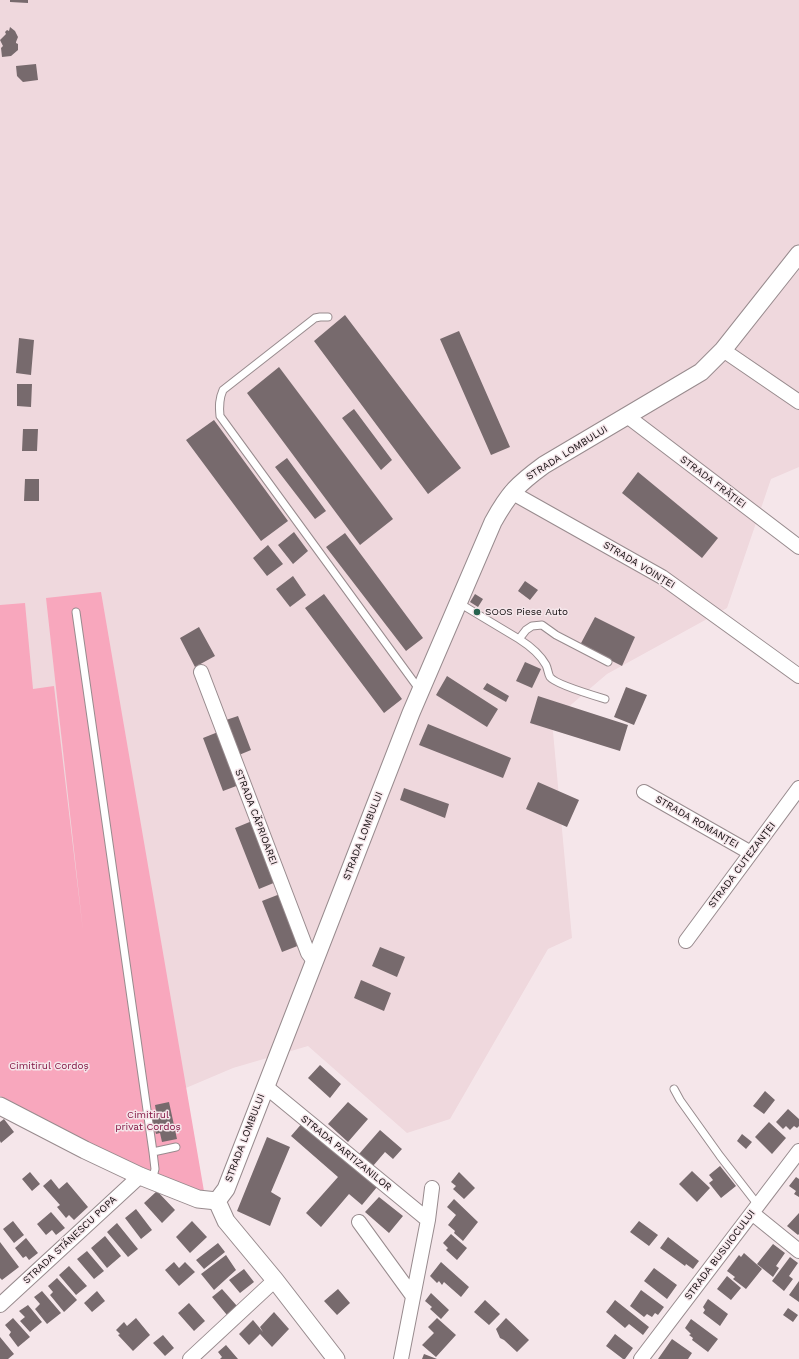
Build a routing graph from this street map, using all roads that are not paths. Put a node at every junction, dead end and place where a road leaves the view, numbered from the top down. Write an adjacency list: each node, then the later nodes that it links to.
1 (799, 254): 3 (street, STRADA LOMBULUI)
2 (328, 317): 14 (lane)
3 (723, 350): 4 (street); 5 (street, STRADA LOMBULUI)
4 (799, 402)
5 (627, 416): 6 (street, STRADA LOMBULUI); 7 (street, STRADA FRĂȚIEI)
6 (511, 492): 8 (street, STRADA LOMBULUI); 13 (street, STRADA VOINȚEI)
7 (799, 547)
8 (458, 603): 10 (lane); 14 (street, STRADA LOMBULUI)
9 (76, 612): 25 (lane)
10 (519, 639): 11 (lane); 15 (lane)
11 (608, 662)
12 (201, 672): 20 (street, STRADA CĂPRIOAREI)
13 (799, 676)
14 (421, 691): 20 (street, STRADA LOMBULUI)
15 (605, 699)
16 (799, 788): 18 (street, STRADA CUTEZANȚEI)
17 (644, 792): 18 (street, STRADA ROMANȚEI)
18 (751, 853): 19 (street, STRADA CUTEZANȚEI)
19 (686, 941)
20 (314, 961): 21 (street, STRADA LOMBULUI)
21 (265, 1086): 29 (street, STRADA LOMBULUI); 31 (street, STRADA PARTIZANILOR)
22 (674, 1088): 30 (lane)
23 (0, 1106): 27 (street)
24 (176, 1147): 25 (lane)
25 (153, 1152): 27 (lane)
26 (799, 1152): 30 (street, STRADA BUSUIOCULUI)
27 (146, 1179): 29 (street); 36 (street, STRADA STĂNESCU POPA)
28 (432, 1188): 31 (street)
29 (217, 1201): 34 (street)
30 (755, 1209): 33 (street); 40 (street, STRADA BUSUIOCULUI)
31 (428, 1220): 35 (street)
32 (359, 1222): 35 (street)
33 (799, 1251)
34 (275, 1280): 37 (street); 38 (street)
35 (412, 1295): 39 (street)
36 (0, 1305)
37 (190, 1359)
38 (336, 1359)
39 (401, 1359)
40 (641, 1359)

